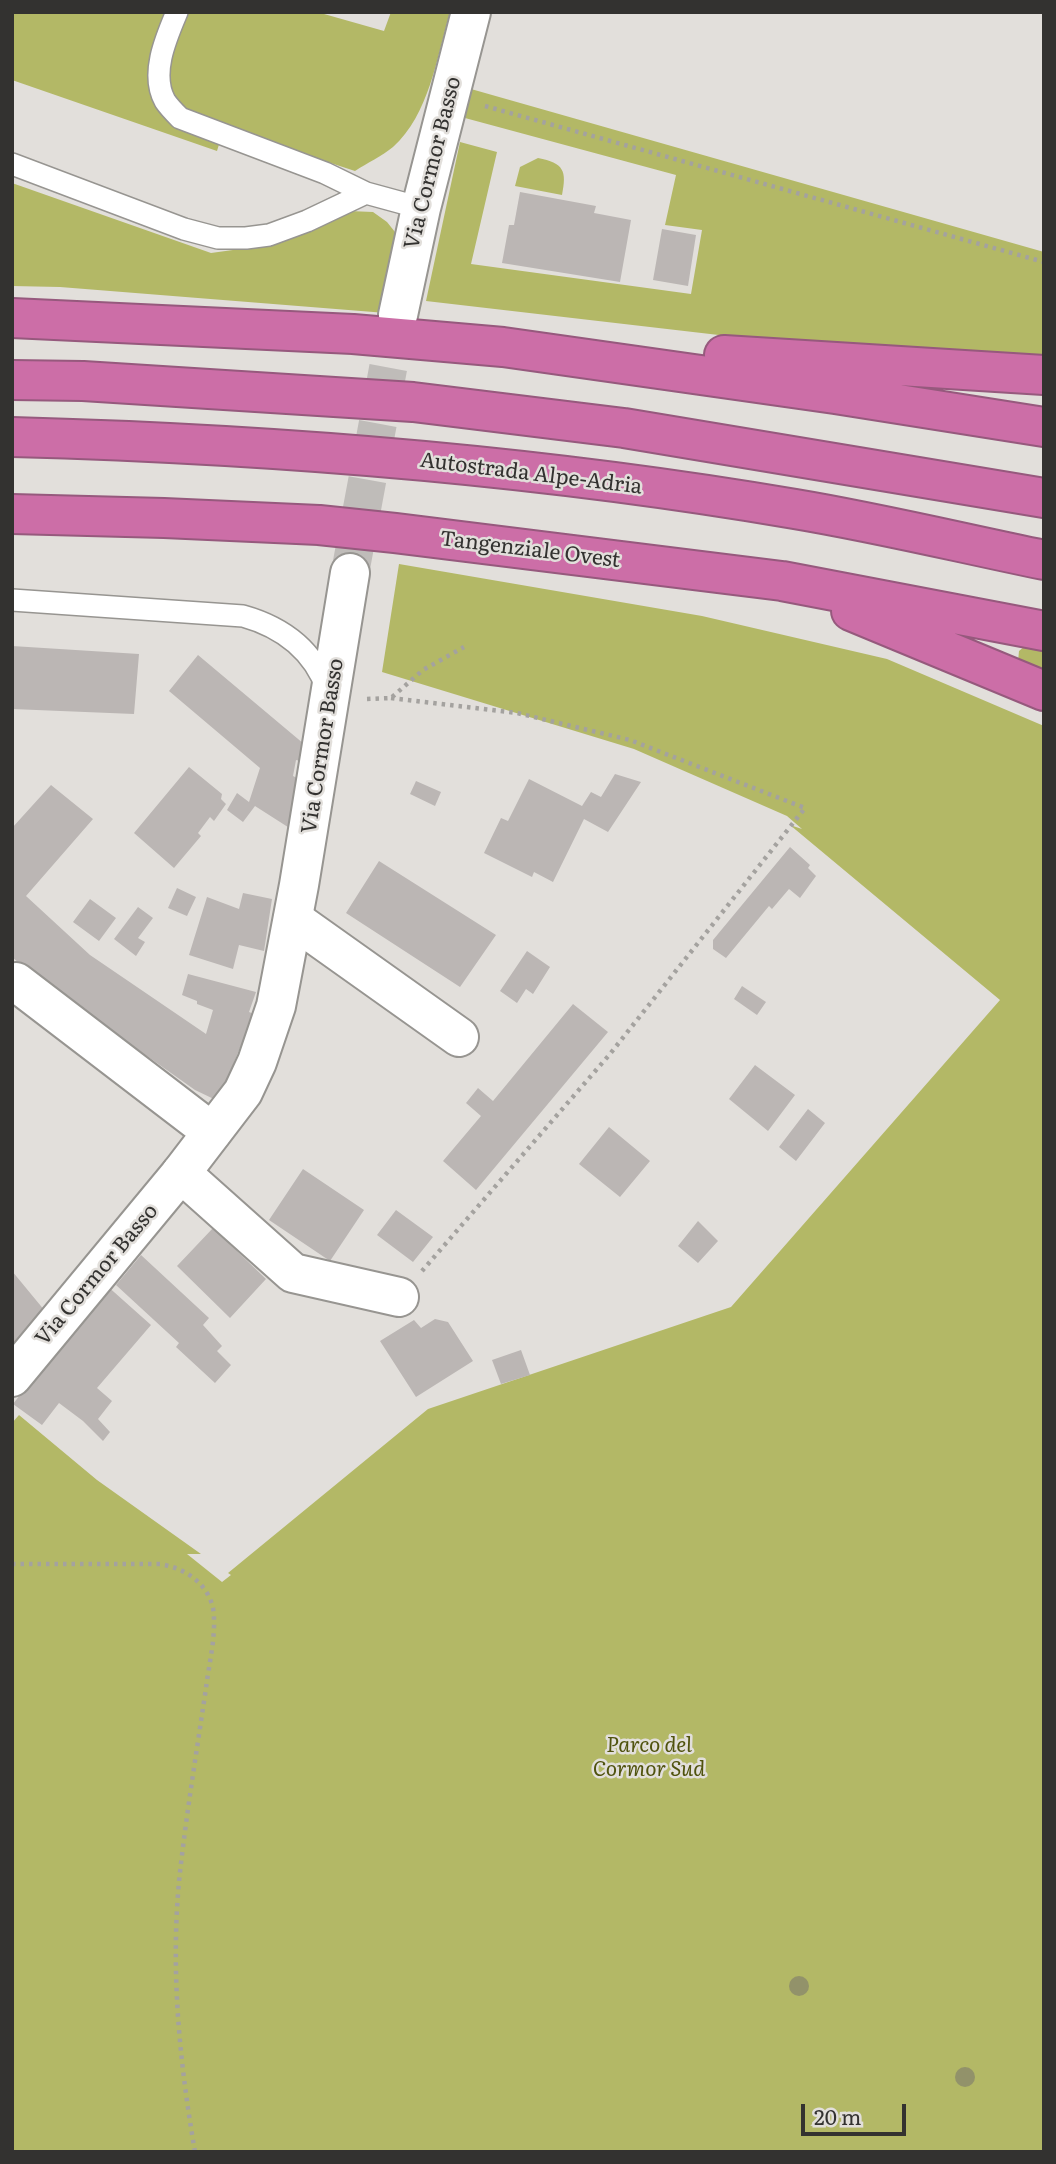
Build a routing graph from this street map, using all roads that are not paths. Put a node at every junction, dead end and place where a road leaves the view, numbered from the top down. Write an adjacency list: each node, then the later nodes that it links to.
1 (177, 12): 4 (lane)
2 (471, 12): 5 (street, Via Cormor Basso)
3 (12, 164): 4 (lane)
4 (366, 193): 5 (lane)
5 (421, 208): 6 (street, Via Cormor Basso)
6 (398, 315)
7 (12, 318): 8 (highway)
8 (503, 347): 9 (highway); 11 (highway)
9 (1044, 375)
10 (12, 380): 13 (highway)
11 (1044, 427)
12 (12, 437): 15 (highway, Autostrada Alpe-Adria)
13 (1044, 498)
14 (12, 514): 17 (highway, Tangenziale Ovest)
15 (1044, 560)
16 (350, 573): 21 (street, Via Cormor Basso)
17 (782, 581): 19 (highway, Tangenziale Ovest); 20 (highway)
18 (12, 600): 21 (lane)
19 (1044, 631)
20 (1044, 691)
21 (331, 701): 22 (street, Via Cormor Basso)
22 (293, 919): 24 (street); 25 (street, Via Cormor Basso)
23 (16, 982): 25 (street)
24 (459, 1037)
25 (212, 1132): 26 (street, Via Cormor Basso)
26 (181, 1173): 27 (street); 28 (street, Via Cormor Basso)
27 (399, 1297)
28 (12, 1377)

